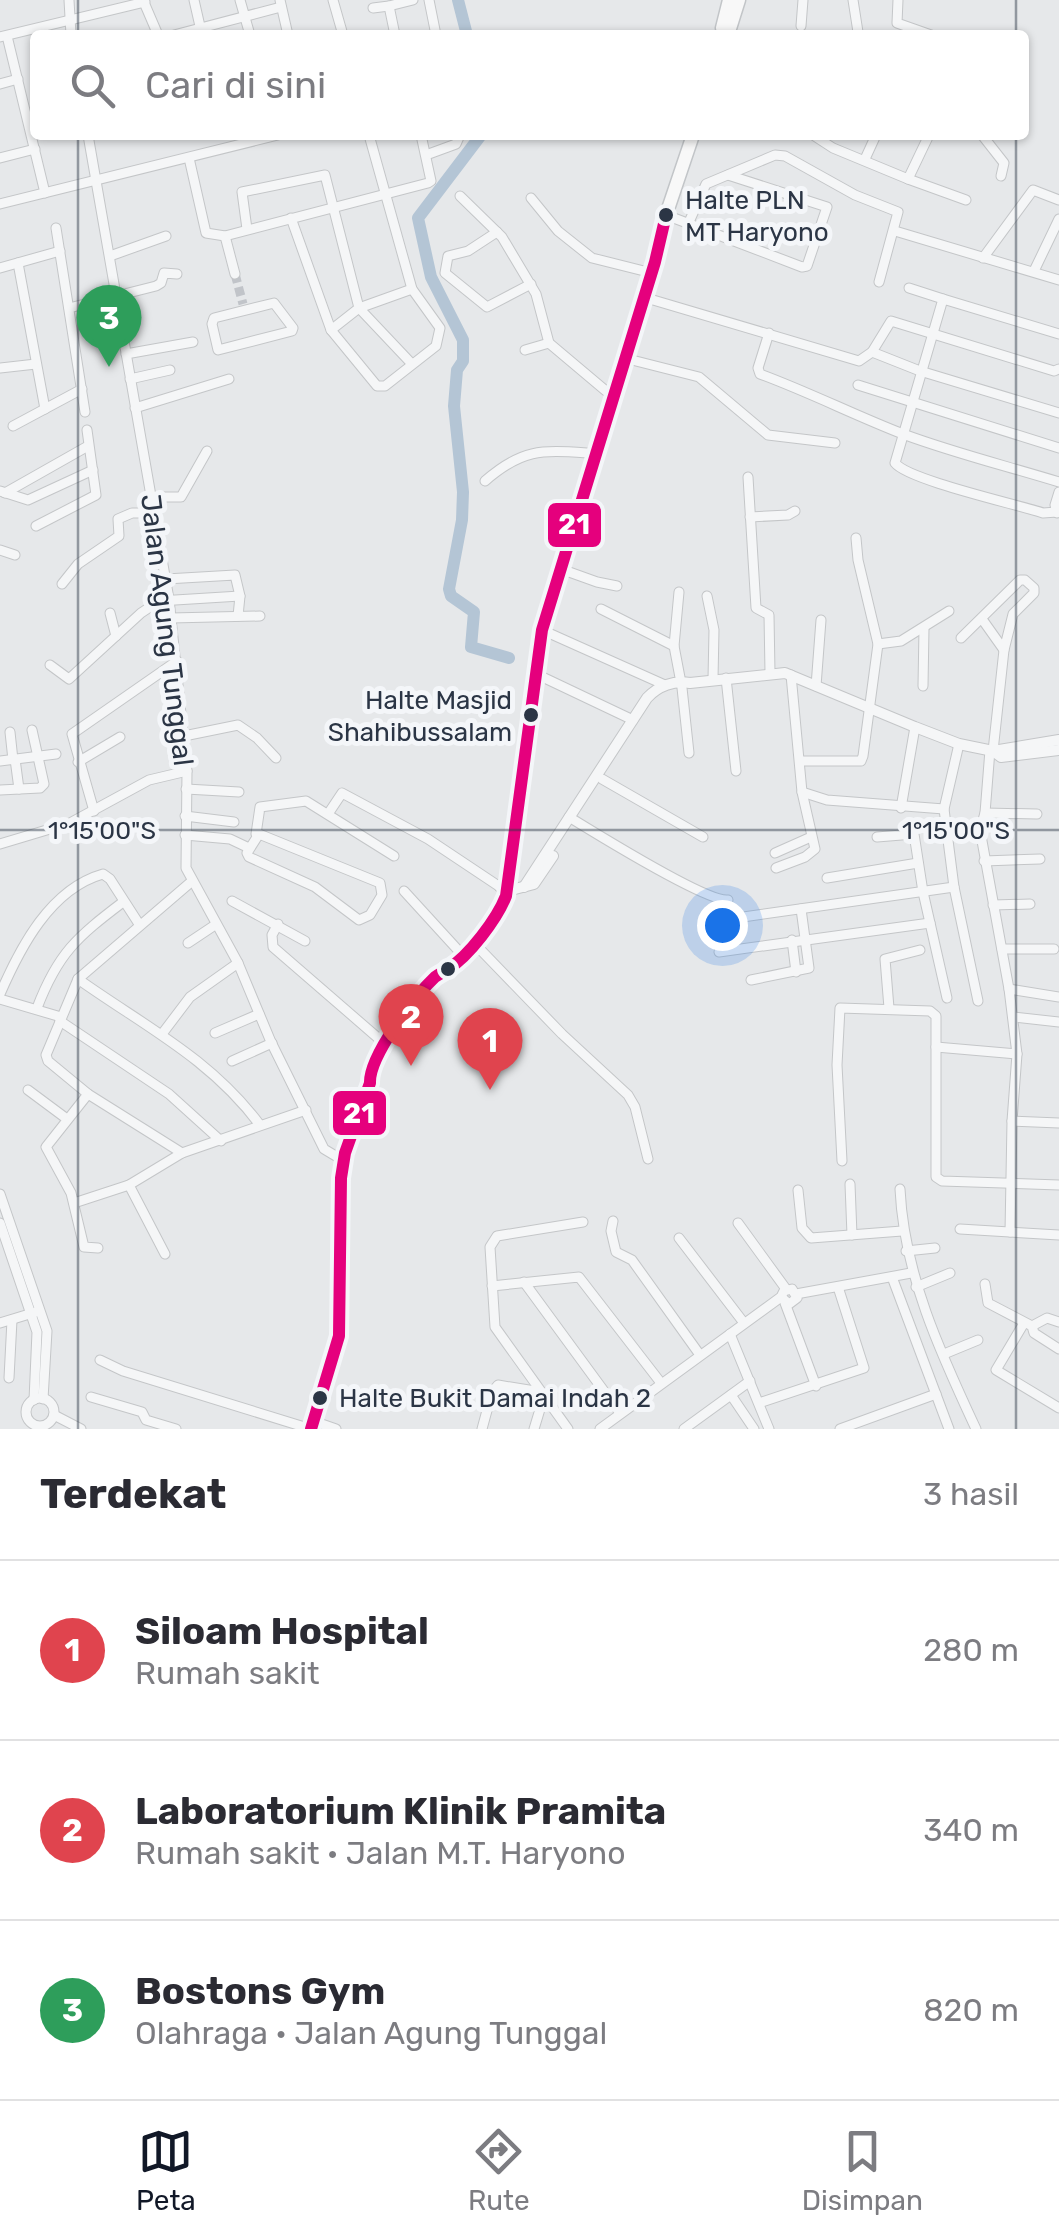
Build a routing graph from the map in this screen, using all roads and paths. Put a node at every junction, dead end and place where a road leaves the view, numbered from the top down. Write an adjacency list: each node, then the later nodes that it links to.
1 (69, 0): 19 (street)
2 (100, 0): 17 (street)
3 (194, 0): 23 (street)
4 (240, 0): 18 (street)
5 (334, 0): 27 (street)
6 (413, 0): 15 (street)
7 (729, 0): 30 (main road)
8 (740, 0): 31 (main road)
9 (803, 0): 20 (street)
10 (853, 0): 32 (street)
11 (898, 0): 33 (street)
12 (144, 1): 17 (street); 22 (street)
13 (429, 1): 29 (street)
14 (280, 3): 18 (street); 26 (street)
15 (390, 6): 16 (street); 28 (street)
16 (373, 8)
17 (100, 13): 19 (street)
18 (244, 18): 24 (street); 25 (street)
19 (68, 20): 21 (street); 34 (street)
20 (801, 26)
21 (70, 30)
22 (156, 30)
23 (201, 30)
24 (207, 30)
25 (248, 30)
26 (287, 30)
27 (341, 30)
28 (395, 30)
29 (435, 30)
30 (721, 30)
31 (730, 30)
32 (858, 30)
33 (915, 30)
34 (4, 36): 35 (street)
35 (18, 78): 36 (street); 37 (street)
36 (0, 84)
37 (30, 131)
38 (32, 140): 51 (street)
39 (91, 140): 59 (street, Jalan Agung Tunggal)
40 (230, 140): 50 (street)
41 (259, 140): 50 (street)
42 (369, 140): 61 (street)
43 (422, 140): 52 (street)
44 (458, 140): 52 (street)
45 (691, 140): 68 (main road)
46 (821, 140): 55 (street)
47 (874, 140): 55 (street)
48 (928, 140): 58 (street)
49 (986, 140): 57 (street)
50 (232, 147): 54 (street)
51 (34, 149): 53 (street); 60 (street)
52 (426, 155): 61 (street)
53 (0, 157)
54 (189, 158): 59 (street); 77 (street)
55 (865, 159): 58 (street)
56 (728, 175): 71 (street); 71 (street); 75 (street)
57 (1001, 176)
58 (908, 179): 64 (street)
59 (98, 180): 60 (street); 79 (street, Jalan Agung Tunggal)
60 (45, 192): 66 (street)
61 (385, 193): 67 (street); 91 (street)
62 (460, 196): 74 (street)
63 (530, 198): 83 (street)
64 (966, 200)
65 (1059, 200): 80 (street)
66 (0, 204)
67 (334, 208): 69 (street); 73 (street); 97 (street)
68 (666, 215): 71 (street); 83 (main road); 93 (main road)
69 (291, 218): 73 (street); 98 (street)
70 (1059, 219): 84 (street)
71 (689, 222)
72 (56, 228): 78 (street)
73 (246, 228): 77 (street)
74 (497, 232): 89 (street); 89 (street)
75 (895, 232): 80 (street); 88 (street)
76 (166, 236): 79 (street)
77 (225, 236): 86 (street)
78 (60, 251): 81 (street); 96 (street)
79 (110, 256): 92 (street, Jalan Agung Tunggal)
80 (983, 258): 84 (street)
81 (18, 263): 82 (street); 109 (street)
82 (0, 268)
83 (644, 271): 118 (main road)
84 (1034, 271): 87 (street)
85 (177, 274): 92 (street)
86 (236, 274)
87 (1059, 280)
88 (879, 282)
89 (531, 284): 103 (street)
90 (909, 288): 94 (street)
91 (412, 289): 97 (street); 108 (street)
92 (117, 297): 96 (street); 106 (street, Jalan Agung Tunggal)
93 (643, 297): 99 (street); 107 (main road)
94 (943, 299): 100 (street); 101 (street)
95 (244, 307): 95 (street)
96 (69, 308): 117 (street)
97 (359, 308): 98 (street); 108 (street)
98 (331, 330): 108 (street)
99 (768, 332): 105 (street); 126 (street)
100 (1059, 334)
101 (932, 335): 105 (street); 112 (street); 113 (street)
102 (193, 342): 106 (street)
103 (549, 343): 104 (street); 118 (street)
104 (525, 350)
105 (872, 352): 113 (street)
106 (126, 354): 114 (street, Jalan Agung Tunggal)
107 (624, 358): 127 (street); 147 (main road)
108 (411, 363)
109 (36, 364): 110 (street); 121 (street)
110 (0, 368)
111 (170, 370): 114 (street)
112 (1056, 370)
113 (920, 371): 119 (street); 123 (street)
114 (130, 378): 120 (street, Jalan Agung Tunggal)
115 (229, 380): 120 (street)
116 (858, 385): 119 (street)
117 (82, 388): 121 (street); 122 (street)
118 (606, 391): 131 (main road)
119 (914, 404): 126 (street); 129 (street)
120 (135, 408): 138 (street, Jalan Agung Tunggal)
121 (45, 409): 124 (street)
122 (85, 412)
123 (1059, 413)
124 (13, 426)
125 (87, 430): 128 (street)
126 (905, 434): 135 (street); 141 (street)
127 (836, 443)
128 (88, 446): 132 (street); 136 (street)
129 (1059, 448)
130 (207, 452): 138 (street)
131 (587, 453): 134 (street); 174 (main road)
132 (93, 470): 136 (street); 143 (street)
133 (748, 477): 142 (street)
134 (485, 481)
135 (1059, 482)
136 (3, 492)
137 (1059, 492): 141 (street)
138 (151, 498): 140 (street, Jalan Agung Tunggal)
139 (796, 511): 142 (street)
140 (154, 513): 148 (street, Jalan Agung Tunggal); 149 (street)
141 (1058, 513)
142 (750, 516): 175 (street)
143 (36, 526)
144 (856, 538): 169 (street)
145 (0, 550): 146 (street)
146 (15, 555)
147 (558, 568): 150 (street); 166 (main road)
148 (166, 578): 152 (street); 154 (street, Jalan Agung Tunggal)
149 (62, 584)
150 (618, 586)
151 (679, 592): 170 (street)
152 (240, 596): 154 (street); 160 (street)
153 (706, 596): 178 (street)
154 (169, 598): 162 (street, Jalan Agung Tunggal); 167 (street)
155 (1000, 601): 159 (street); 159 (street); 164 (street)
156 (601, 609): 170 (street)
157 (949, 611): 165 (street)
158 (110, 613): 167 (street)
159 (1012, 614): 171 (street)
160 (238, 616): 161 (street); 162 (street)
161 (260, 616)
162 (172, 618): 172 (street, Jalan Agung Tunggal)
163 (820, 620): 181 (street)
164 (982, 620): 168 (street); 171 (street)
165 (924, 628): 169 (street); 182 (street)
166 (542, 630): 174 (main road); 180 (street)
167 (116, 636): 173 (street)
168 (961, 638)
169 (878, 644): 183 (street)
170 (674, 648): 179 (street)
171 (1004, 650): 193 (street)
172 (177, 661): 188 (street, Jalan Agung Tunggal); 201 (street)
173 (50, 665)
174 (533, 668): 184 (street); 235 (main road)
175 (770, 673): 176 (street); 177 (street)
176 (790, 674): 181 (street); 199 (street)
177 (726, 678): 178 (street); 203 (street)
178 (713, 679): 179 (street)
179 (684, 684): 180 (street); 184 (street); 194 (street)
180 (665, 685): 184 (street)
181 (816, 686): 183 (street)
182 (923, 686)
183 (868, 706): 185 (street); 199 (street)
184 (636, 722): 204 (street); 217 (street)
185 (915, 727): 191 (street); 210 (street)
186 (32, 730): 196 (street)
187 (10, 732): 198 (street)
188 (184, 736): 197 (street); 202 (street, Jalan Agung Tunggal)
189 (120, 737): 201 (street)
190 (1059, 740): 193 (street)
191 (959, 744): 193 (street); 211 (street)
192 (1059, 750): 193 (street)
193 (992, 751): 214 (street)
194 (689, 753)
195 (56, 754): 196 (street)
196 (40, 756): 198 (street); 205 (street)
197 (276, 758)
198 (14, 760): 200 (street); 205 (street)
199 (800, 760): 209 (street)
200 (0, 761)
201 (78, 762): 212 (street)
202 (187, 771): 206 (street, Jalan Agung Tunggal); 212 (street)
203 (736, 771)
204 (602, 779): 217 (street); 222 (street)
205 (19, 789): 207 (street)
206 (186, 789): 208 (street); 216 (street, Jalan Agung Tunggal)
207 (0, 790)
208 (239, 792)
209 (802, 792): 210 (street); 221 (street)
210 (901, 808): 211 (street)
211 (944, 809): 234 (street)
212 (94, 811): 224 (street)
213 (328, 814): 219 (street); 227 (street); 235 (street)
214 (985, 814): 215 (street); 229 (street)
215 (1037, 814)
216 (185, 816): 218 (street); 220 (street, Jalan Agung Tunggal)
217 (572, 819): 235 (street); 238 (street)
218 (234, 822)
219 (256, 834): 225 (street); 225 (street)
220 (184, 835): 225 (street); 233 (street, Jalan Agung Tunggal)
221 (811, 836): 226 (street); 231 (street)
222 (703, 837)
223 (877, 837): 230 (street)
224 (0, 844)
225 (249, 848)
226 (774, 853)
227 (394, 856)
228 (1040, 859): 229 (street)
229 (984, 861): 242 (street)
230 (918, 863): 232 (street); 237 (street)
231 (776, 868)
232 (827, 878)
233 (191, 882): 246 (street); 248 (street, Jalan Agung Tunggal)
234 (954, 887): 237 (street); 268 (street)
235 (504, 888): 252 (main road); 254 (main road)
236 (404, 891): 254 (street)
237 (923, 892): 243 (street); 245 (street)
238 (728, 900)
239 (232, 901): 247 (street)
240 (122, 902): 246 (street); 265 (street); 269 (street)
241 (1030, 904): 242 (street)
242 (993, 905): 255 (street)
243 (801, 908): 244 (street); 249 (street)
244 (708, 922)
245 (930, 923): 249 (street); 267 (street)
246 (139, 924): 262 (street)
247 (278, 924): 251 (street); 278 (street)
248 (214, 925): 253 (street); 259 (street, Jalan Agung Tunggal)
249 (806, 938): 250 (street); 261 (street)
250 (792, 940): 258 (street); 261 (street)
251 (305, 941)
252 (474, 943): 260 (main road); 292 (street)
253 (188, 944)
254 (457, 949): 260 (main road)
255 (1002, 949): 256 (street); 264 (street)
256 (1054, 949)
257 (920, 950): 270 (street)
258 (719, 952)
259 (238, 963): 271 (street, Jalan Agung Tunggal); 276 (street)
260 (442, 971): 278 (main road)
261 (796, 972): 263 (street)
262 (78, 979): 273 (street); 276 (street)
263 (751, 980)
264 (1010, 989): 266 (street); 272 (street)
265 (0, 997): 269 (street)
266 (1059, 997)
267 (946, 998)
268 (978, 1001)
269 (37, 1008): 273 (street)
270 (889, 1008): 279 (street); 293 (street)
271 (260, 1014): 275 (street); 277 (street, Jalan Agung Tunggal)
272 (1012, 1017): 274 (street); 280 (street)
273 (61, 1019): 283 (street); 289 (street)
274 (1059, 1022)
275 (215, 1032)
276 (162, 1034): 288 (street)
277 (272, 1043): 281 (street); 284 (street, Jalan Agung Tunggal)
278 (384, 1044): 291 (main road)
279 (936, 1046): 280 (street); 294 (street)
280 (1017, 1054): 286 (street)
281 (232, 1061)
282 (28, 1090): 285 (street)
283 (88, 1094): 285 (street); 290 (street)
284 (306, 1110): 288 (street); 291 (street, Jalan Agung Tunggal)
285 (67, 1119): 301 (street)
286 (1012, 1121): 287 (street); 294 (street)
287 (1059, 1122)
288 (260, 1125): 289 (street)
289 (222, 1141): 290 (street)
290 (182, 1153): 297 (street)
291 (340, 1158): 350 (main road)
292 (648, 1160)
293 (842, 1161)
294 (1011, 1181): 296 (street); 308 (street)
295 (850, 1184): 309 (street)
296 (1059, 1184)
297 (129, 1185): 301 (street); 315 (street)
298 (900, 1189): 307 (street)
299 (798, 1190): 309 (street)
300 (0, 1194): 325 (street)
301 (74, 1202): 312 (street)
302 (583, 1222): 321 (street)
303 (613, 1222): 335 (street)
304 (0, 1223): 325 (street)
305 (738, 1223): 324 (street)
306 (960, 1229): 308 (street)
307 (902, 1230): 309 (street); 314 (street)
308 (1010, 1232): 310 (street)
309 (852, 1235)
310 (1059, 1235)
311 (679, 1238): 329 (street)
312 (98, 1248)
313 (935, 1248): 314 (street)
314 (906, 1252): 316 (street)
315 (165, 1254)
316 (911, 1273): 318 (street); 323 (street)
317 (950, 1273): 323 (street)
318 (892, 1277): 322 (street); 342 (street)
319 (524, 1282): 321 (street); 339 (street); 348 (street)
320 (985, 1284): 330 (street)
321 (492, 1286): 341 (street)
322 (838, 1287): 324 (street); 340 (street)
323 (916, 1287): 334 (street)
324 (787, 1296): 329 (street); 340 (street)
325 (35, 1312): 326 (street); 345 (street)
326 (12, 1320): 328 (street); 337 (street)
327 (1059, 1322): 330 (street)
328 (0, 1324)
329 (744, 1324): 331 (street)
330 (1028, 1324): 333 (street); 347 (street)
331 (730, 1334): 335 (street); 338 (street)
332 (978, 1340): 334 (street)
333 (1059, 1349)
334 (944, 1354): 365 (street)
335 (700, 1355): 339 (street)
336 (100, 1360): 350 (street)
337 (9, 1378)
338 (750, 1381): 343 (street); 346 (street)
339 (662, 1383): 348 (street)
340 (816, 1386): 346 (street)
341 (543, 1394): 356 (street); 357 (street); 358 (street)
342 (936, 1394): 363 (street); 364 (street)
343 (731, 1395): 360 (street); 361 (street)
344 (91, 1397): 354 (street)
345 (38, 1399): 349 (street); 351 (street)
346 (759, 1404): 362 (street)
347 (1059, 1408)
348 (620, 1413): 359 (street)
349 (51, 1420): 351 (street); 352 (street); 353 (street)
350 (312, 1426): 355 (street)
351 (32, 1427)
352 (58, 1429)
353 (81, 1429)
354 (176, 1429)
355 (336, 1429)
356 (482, 1429)
357 (534, 1429)
358 (568, 1429)
359 (600, 1429)
360 (684, 1429)
361 (754, 1429)
362 (769, 1429)
363 (840, 1429)
364 (949, 1429)
365 (976, 1429)

